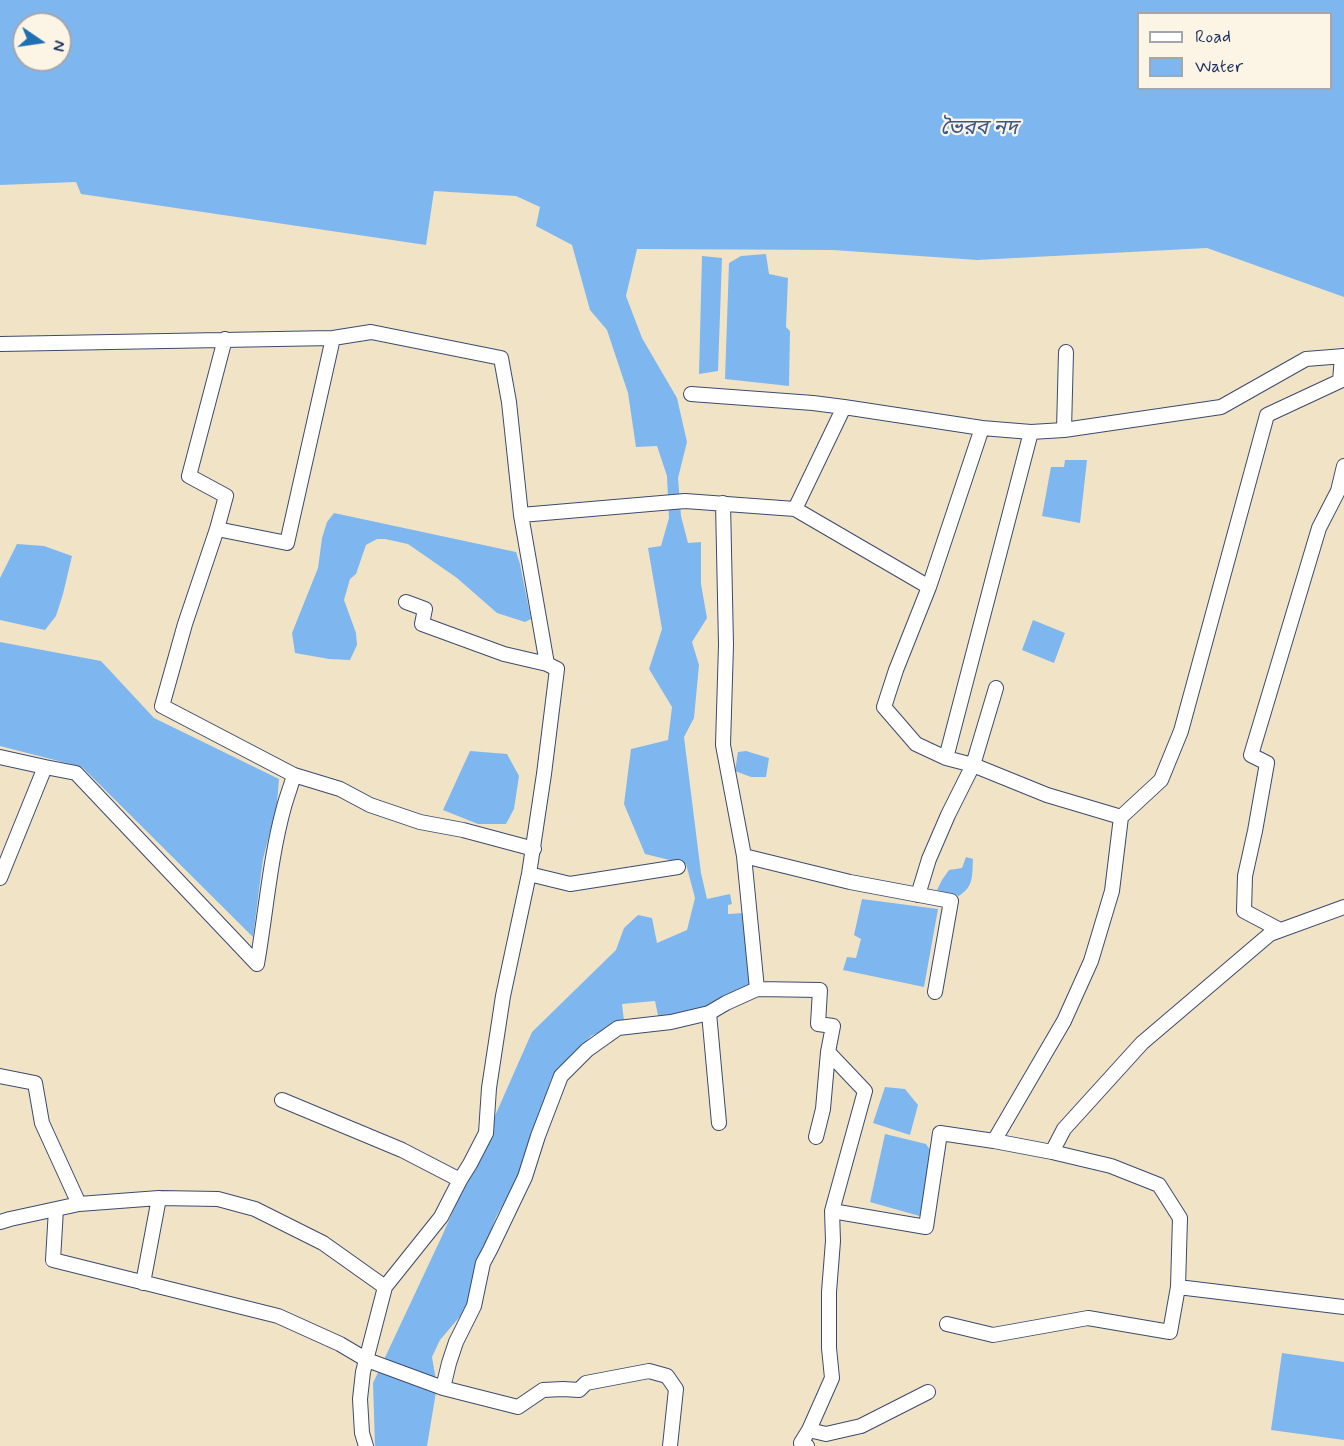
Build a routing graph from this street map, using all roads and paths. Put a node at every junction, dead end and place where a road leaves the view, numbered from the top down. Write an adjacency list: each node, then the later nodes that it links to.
1 (333, 338): 2 (street); 14 (street); 15 (street)
2 (225, 339): 3 (street); 15 (street)
3 (0, 344)
4 (1066, 352): 9 (street)
5 (1343, 356): 9 (street); 25 (street)
6 (691, 394): 7 (street)
7 (844, 407): 8 (street); 13 (street)
8 (982, 428): 10 (street); 16 (street)
9 (1064, 430): 10 (street)
10 (1031, 432): 21 (street)
11 (1344, 466): 33 (street)
12 (723, 503): 13 (street); 14 (street); 27 (street)
13 (795, 509): 16 (street)
14 (521, 515): 18 (street)
15 (217, 529): 24 (street)
16 (929, 587): 21 (street)
17 (406, 602): 18 (street)
18 (547, 664): 26 (street)
19 (996, 688): 22 (street)
20 (0, 757): 23 (street)
21 (946, 758): 22 (street)
22 (973, 765): 25 (street); 31 (street)
23 (45, 767): 24 (street); 30 (street)
24 (294, 775): 26 (street)
25 (1120, 818): 42 (street)
26 (534, 849): 29 (street)
27 (744, 856): 31 (street); 34 (street)
28 (678, 867): 29 (street)
29 (529, 874): 44 (street)
30 (0, 878)
31 (918, 895): 35 (street)
32 (1344, 907): 33 (street)
33 (1280, 930): 43 (street)
34 (757, 989): 36 (street); 37 (street)
35 (935, 992)
36 (709, 1013): 40 (street); 56 (street)
37 (828, 1052): 41 (street); 48 (street)
38 (0, 1076): 46 (street)
39 (282, 1100): 44 (street)
40 (719, 1123)
41 (816, 1137)
42 (994, 1141): 43 (street); 48 (street)
43 (1052, 1152): 52 (street)
44 (460, 1180): 51 (street)
45 (159, 1198): 46 (street); 50 (street); 51 (street)
46 (79, 1204): 47 (street)
47 (56, 1209): 49 (street); 50 (street)
48 (832, 1210): 58 (street)
49 (0, 1222)
50 (143, 1283): 55 (street)
51 (385, 1287): 55 (street)
52 (1178, 1287): 53 (street); 54 (street)
53 (1344, 1307)
54 (946, 1324)
55 (371, 1361): 56 (street); 59 (street)
56 (441, 1388): 60 (street)
57 (928, 1392): 58 (street)
58 (809, 1430): 61 (street)
59 (366, 1446)
60 (670, 1446)
61 (807, 1446)

